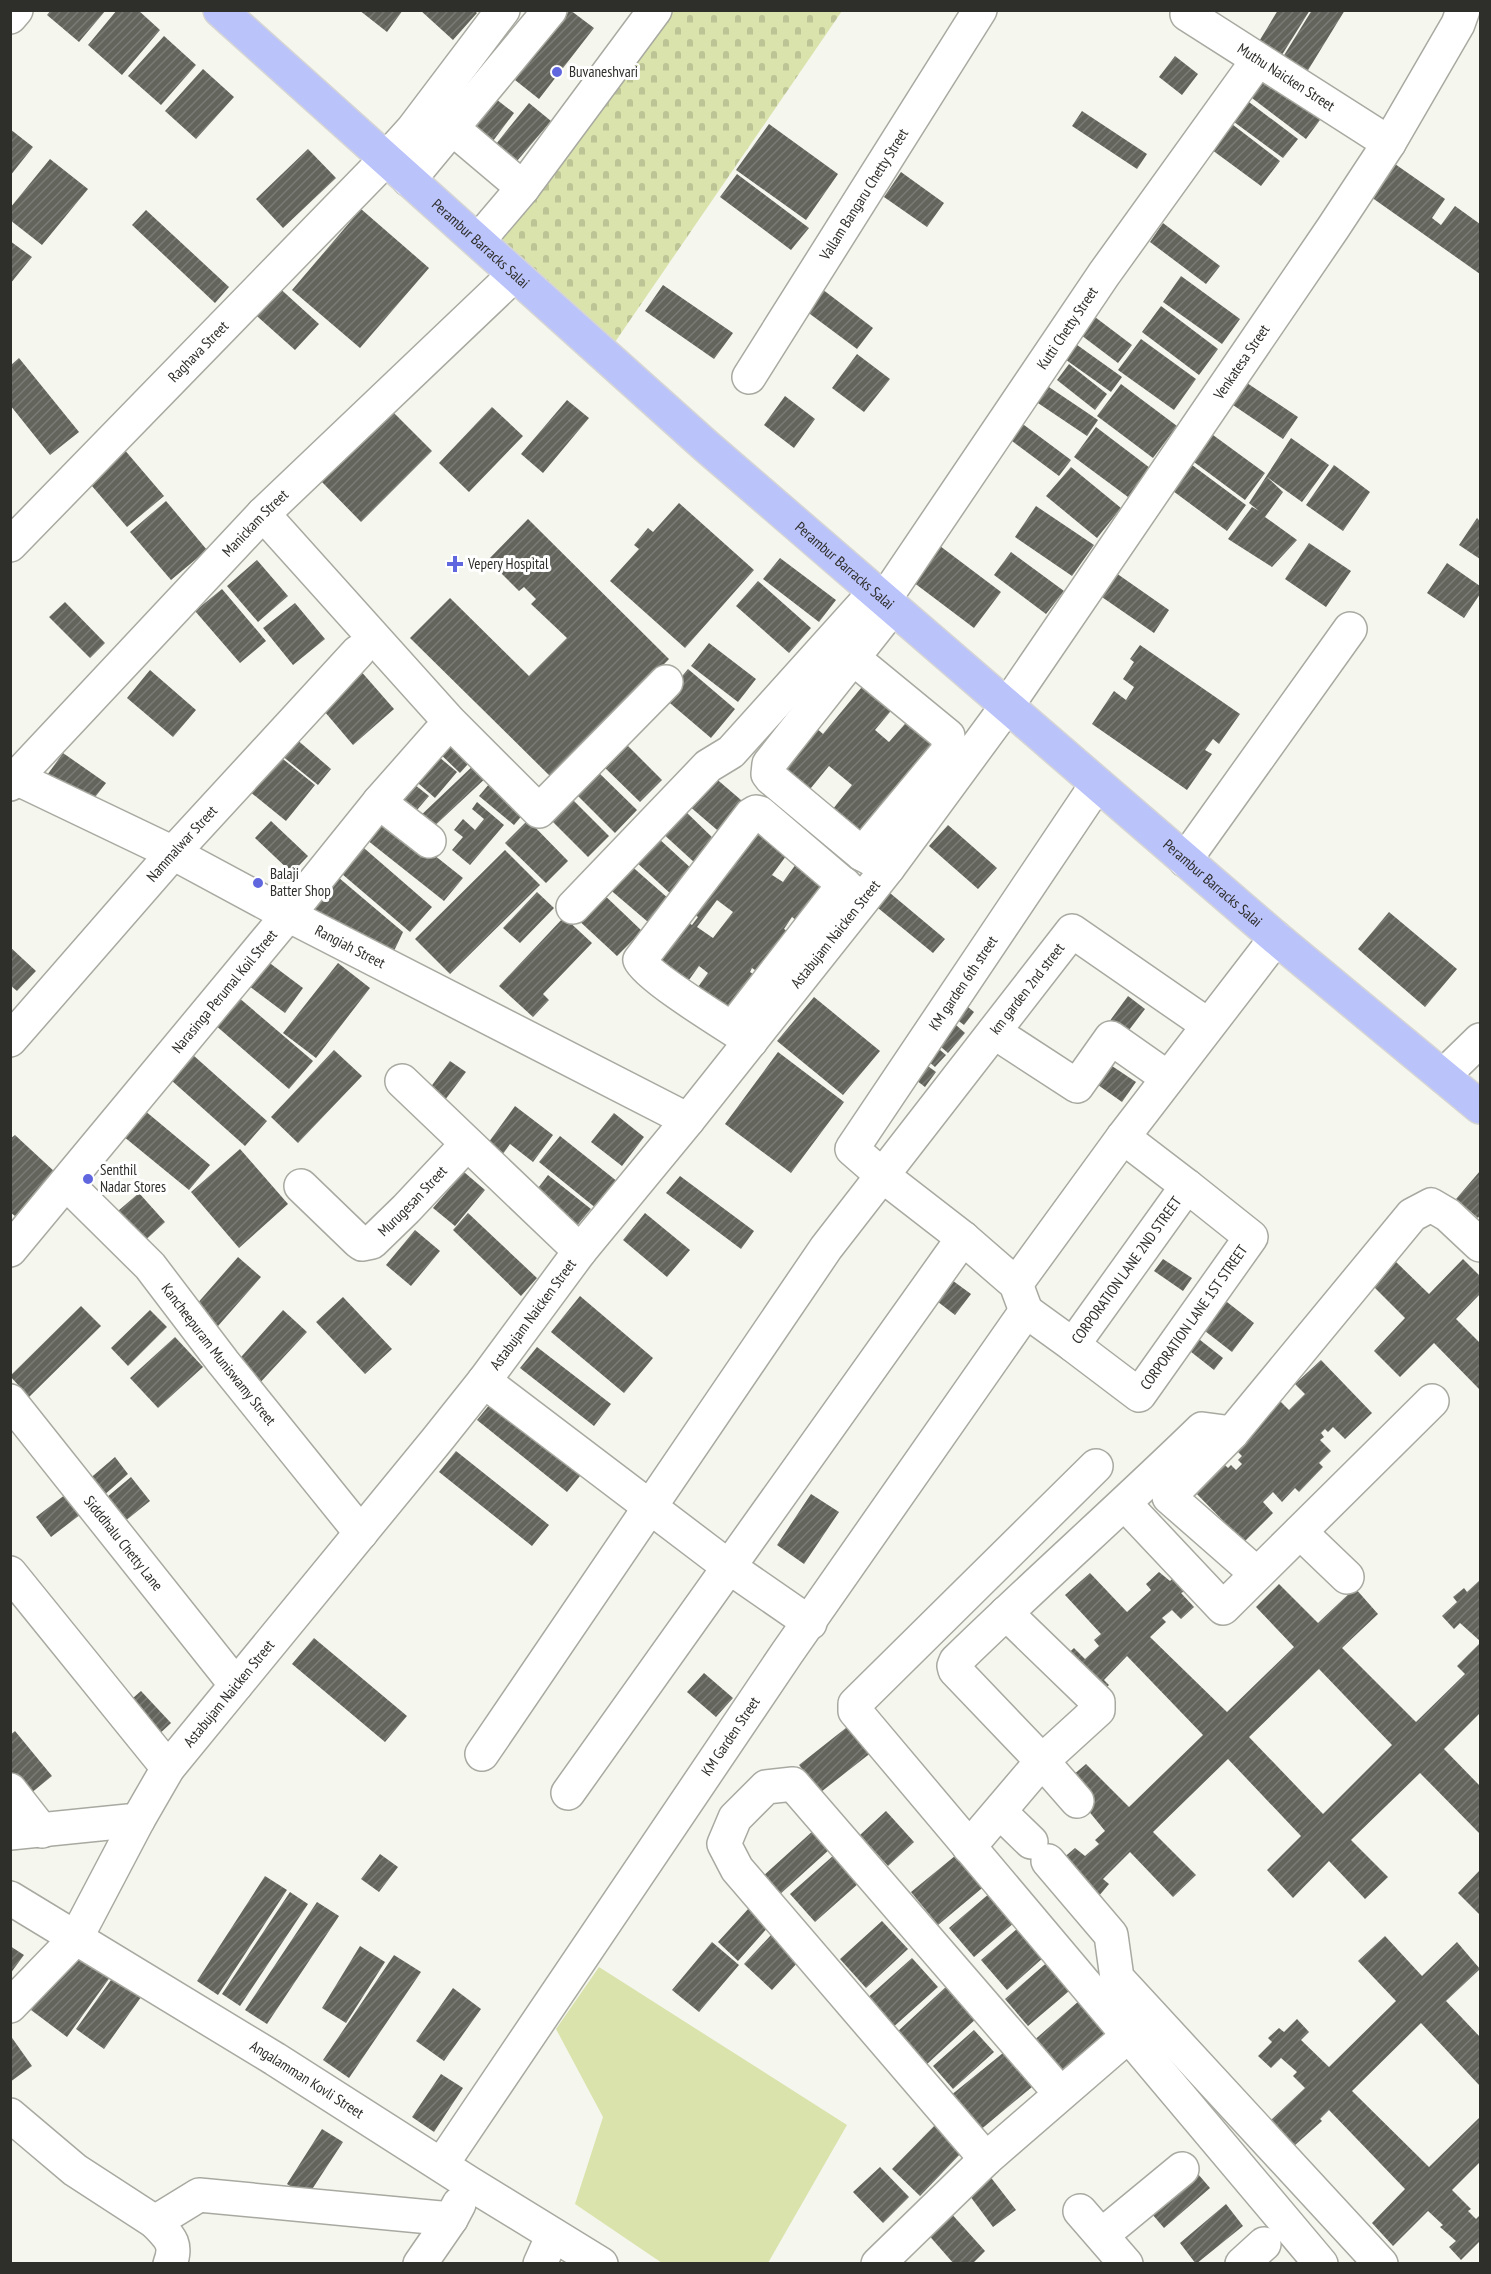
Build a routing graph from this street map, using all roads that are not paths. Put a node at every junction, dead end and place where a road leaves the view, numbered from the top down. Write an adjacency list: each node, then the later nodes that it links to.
1 (16, 10): 8 (street)
2 (220, 10): 13 (main road, Perambur Barracks Salai)
3 (503, 10): 13 (street)
4 (550, 10): 11 (street)
5 (655, 10): 14 (street)
6 (980, 10): 17 (street, Vallam Bangaru Chetty Street)
7 (1189, 10): 10 (street, Muthu Naicken Street)
8 (10, 17)
9 (1467, 26): 12 (street, Venkatesa Street)
10 (1258, 60): 12 (street, Muthu Naicken Street); 20 (street, Kutti Chetty Street)
11 (452, 128): 13 (street); 14 (street)
12 (1389, 142): 25 (street, Venkatesa Street)
13 (397, 170): 15 (main road, Perambur Barracks Salai); 19 (street, Raghava Street)
14 (524, 188): 15 (street)
15 (478, 242): 16 (main road, Perambur Barracks Salai)
16 (514, 275): 18 (street, Manickam Street); 20 (main road, Perambur Barracks Salai)
17 (749, 377)
18 (263, 514): 24 (street); 27 (street, Manickam Street)
19 (10, 545)
20 (884, 600): 23 (street); 25 (main road, Perambur Barracks Salai); 35 (street)
21 (1350, 629): 32 (street)
22 (358, 652): 31 (street, Nammalwar Street)
23 (853, 658): 33 (street); 33 (street)
24 (666, 682)
25 (1007, 706): 28 (main road, Perambur Barracks Salai); 33 (street, Astabujam Naicken Street)
26 (439, 734): 29 (street, Narasinga Perumal Koil Street)
27 (13, 779): 31 (street, Rangiah Street)
28 (1097, 784): 32 (main road, Perambur Barracks Salai); 50 (street, KM garden 6th street)
29 (379, 802): 30 (street); 36 (street, Narasinga Perumal Koil Street)
30 (429, 841)
31 (173, 853): 36 (street, Rangiah Street); 41 (street, Nammalwar Street)
32 (1185, 860): 37 (main road, Perambur Barracks Salai)
33 (875, 861): 34 (street, Astabujam Naicken Street)
34 (853, 892): 40 (street, Astabujam Naicken Street); 40 (street)
35 (573, 907)
36 (288, 915): 47 (street, Rangiah Street); 51 (street, Narasinga Perumal Koil Street)
37 (1276, 938): 38 (street, KM Garden Street); 43 (main road, Perambur Barracks Salai)
38 (1208, 1025): 39 (street, km garden 2nd street); 44 (street, KM Garden Street)
39 (994, 1032): 44 (street); 50 (street, km garden 2nd street)
40 (742, 1034): 47 (street, Astabujam Naicken Street)
41 (10, 1040)
42 (1480, 1040): 43 (street)
43 (1443, 1076): 46 (main road, Perambur Barracks Salai)
44 (1168, 1077): 48 (street, KM Garden Street)
45 (402, 1081): 49 (street)
46 (1480, 1107)
47 (688, 1120): 57 (street, Astabujam Naicken Street)
48 (1123, 1137): 53 (street, CORPORATION LANE 2ND STREET); 58 (street, KM Garden Street)
49 (467, 1144): 52 (street, Murugesan Street); 57 (street)
50 (883, 1176): 54 (street, CORPORATION LANE 2ND STREET); 66 (street, km garden 2nd street)
51 (66, 1183): 56 (street, Narasinga Perumal Koil Street); 68 (street, Kancheepuram Muniswamy Street)
52 (301, 1186)
53 (1187, 1186): 59 (street, CORPORATION LANE 2ND STREET); 59 (street, CORPORATION LANE 1ST STREET)
54 (963, 1238): 58 (street, CORPORATION LANE 2ND STREET); 69 (street)
55 (1480, 1245): 63 (street)
56 (10, 1250)
57 (580, 1251): 60 (street, Astabujam Naicken Street)
58 (1021, 1298): 59 (street, CORPORATION LANE 2ND STREET); 74 (street, KM Garden Street)
59 (1073, 1345)
60 (484, 1381): 66 (street); 68 (street, Astabujam Naicken Street)
61 (10, 1401): 75 (street, Sidddhalu Chetty Lane)
62 (1432, 1401): 67 (street)
63 (1232, 1433): 65 (street); 71 (street)
64 (1096, 1466): 85 (street)
65 (1125, 1504): 71 (street); 73 (street)
66 (650, 1507): 69 (street); 76 (street, km garden 2nd street)
67 (1300, 1532): 71 (street); 72 (street)
68 (361, 1533): 75 (street, Astabujam Naicken Street)
69 (729, 1567): 74 (street); 80 (street)
70 (10, 1573): 78 (street)
71 (1257, 1574)
72 (1347, 1577)
73 (1006, 1613): 77 (street); 77 (street)
74 (810, 1623): 93 (street, KM Garden Street)
75 (237, 1685): 78 (street, Astabujam Naicken Street)
76 (482, 1754)
77 (1042, 1761): 81 (street); 82 (street)
78 (168, 1768): 83 (street, Astabujam Naicken Street)
79 (10, 1790): 84 (street)
80 (568, 1793)
81 (1077, 1801)
82 (1000, 1812): 85 (street); 107 (street)
83 (138, 1820): 84 (street); 87 (street, Astabujam Naicken Street)
84 (26, 1832)
85 (969, 1847): 89 (street)
86 (10, 1898): 87 (street, Angalamman Kovli Street)
87 (76, 1938): 88 (street, Astabujam Naicken Street); 93 (street, Angalamman Kovli Street)
88 (10, 2006)
89 (1128, 2036): 90 (street); 106 (street)
90 (1060, 2093): 92 (street); 92 (street)
91 (10, 2115): 98 (street)
92 (986, 2159): 104 (street)
93 (442, 2164): 95 (street, Angalamman Kovli Street)
94 (1182, 2169): 99 (street)
95 (469, 2184): 97 (street); 100 (street, Angalamman Kovli Street)
96 (1080, 2211): 99 (street)
97 (451, 2219): 98 (street); 102 (street)
98 (155, 2222): 101 (street)
99 (1102, 2235): 105 (street)
100 (547, 2249): 103 (street, Angalamman Kovli Street)
101 (170, 2264)
102 (420, 2264)
103 (602, 2264)
104 (878, 2264)
105 (1126, 2264)
106 (1322, 2264)
107 (1381, 2264)

